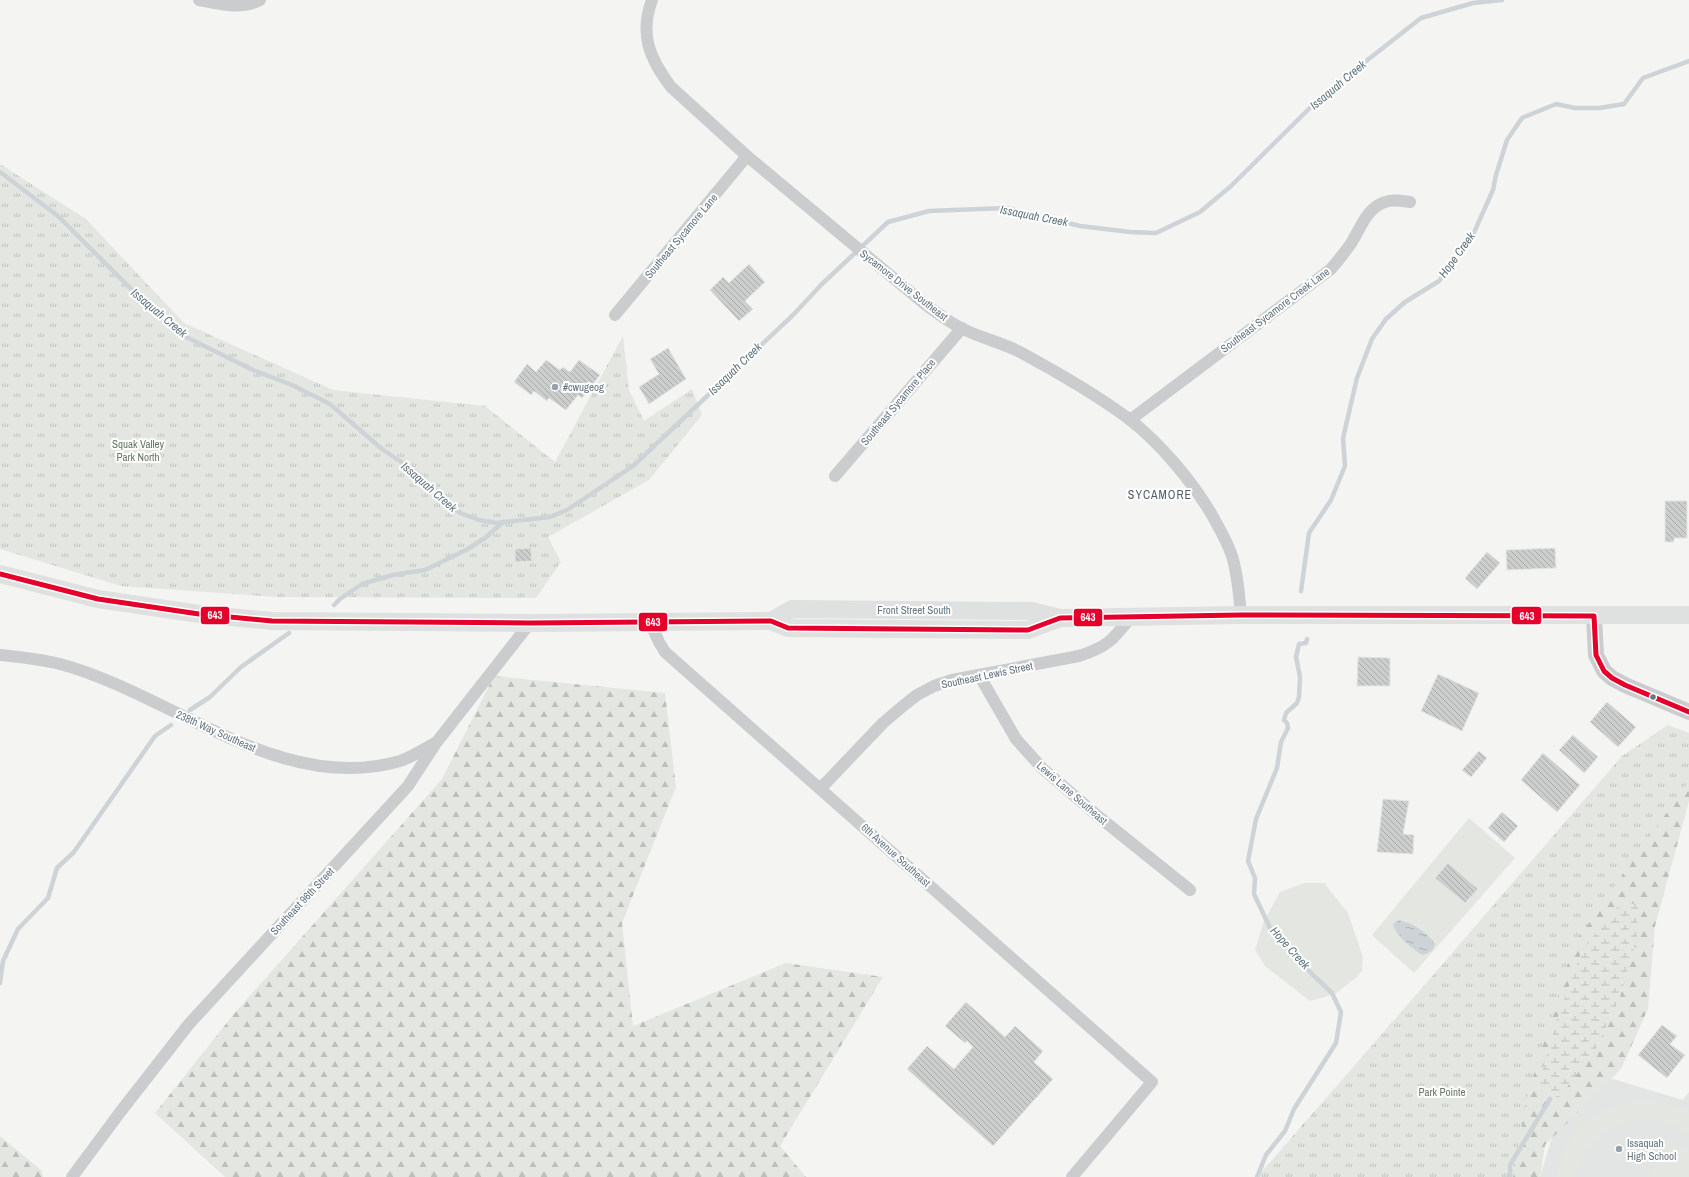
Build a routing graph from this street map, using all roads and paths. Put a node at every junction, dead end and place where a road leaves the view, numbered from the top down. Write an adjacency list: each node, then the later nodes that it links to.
1 (199, 0): 2 (street)
2 (260, 0)
3 (652, 0): 4 (street, Sycamore Drive Southeast)
4 (747, 156): 6 (street, Southeast Sycamore Lane); 7 (street, Sycamore Drive Southeast)
5 (1410, 202): 8 (street, Southeast Sycamore Creek Lane)
6 (615, 315)
7 (962, 328): 8 (street, Sycamore Drive Southeast); 9 (street, Southeast Sycamore Place)
8 (1130, 420): 12 (street, Sycamore Drive Southeast)
9 (835, 476)
10 (0, 574): 19 (main road, Front Street South)
11 (912, 610): 15 (main road, Front Street South); 17 (main road, Front Street South); 20 (main road)
12 (1242, 615): 13 (main road, Front Street South); 16 (main road, Front Street South)
13 (1594, 616): 14 (main road, Front Street South); 23 (street)
14 (1689, 616)
15 (1060, 618): 16 (main road, Front Street South); 20 (main road, Front Street South)
16 (1130, 618): 22 (street, Southeast Lewis Street)
17 (771, 621): 18 (main road, Front Street South); 20 (main road, Front Street South)
18 (650, 622): 19 (main road, Front Street South); 25 (street, 6th Avenue Southeast)
19 (530, 623): 24 (street, Southeast 96th Street)
20 (912, 630)
21 (0, 655): 24 (street, 238th Way Southeast)
22 (979, 675): 25 (street, Southeast Lewis Street); 26 (street, Lewis Lane Southeast)
23 (1689, 712)
24 (436, 743): 27 (street, Southeast 96th Street)
25 (821, 788): 28 (street, 6th Avenue Southeast)
26 (1190, 890)
27 (72, 1177)
28 (1072, 1177)

